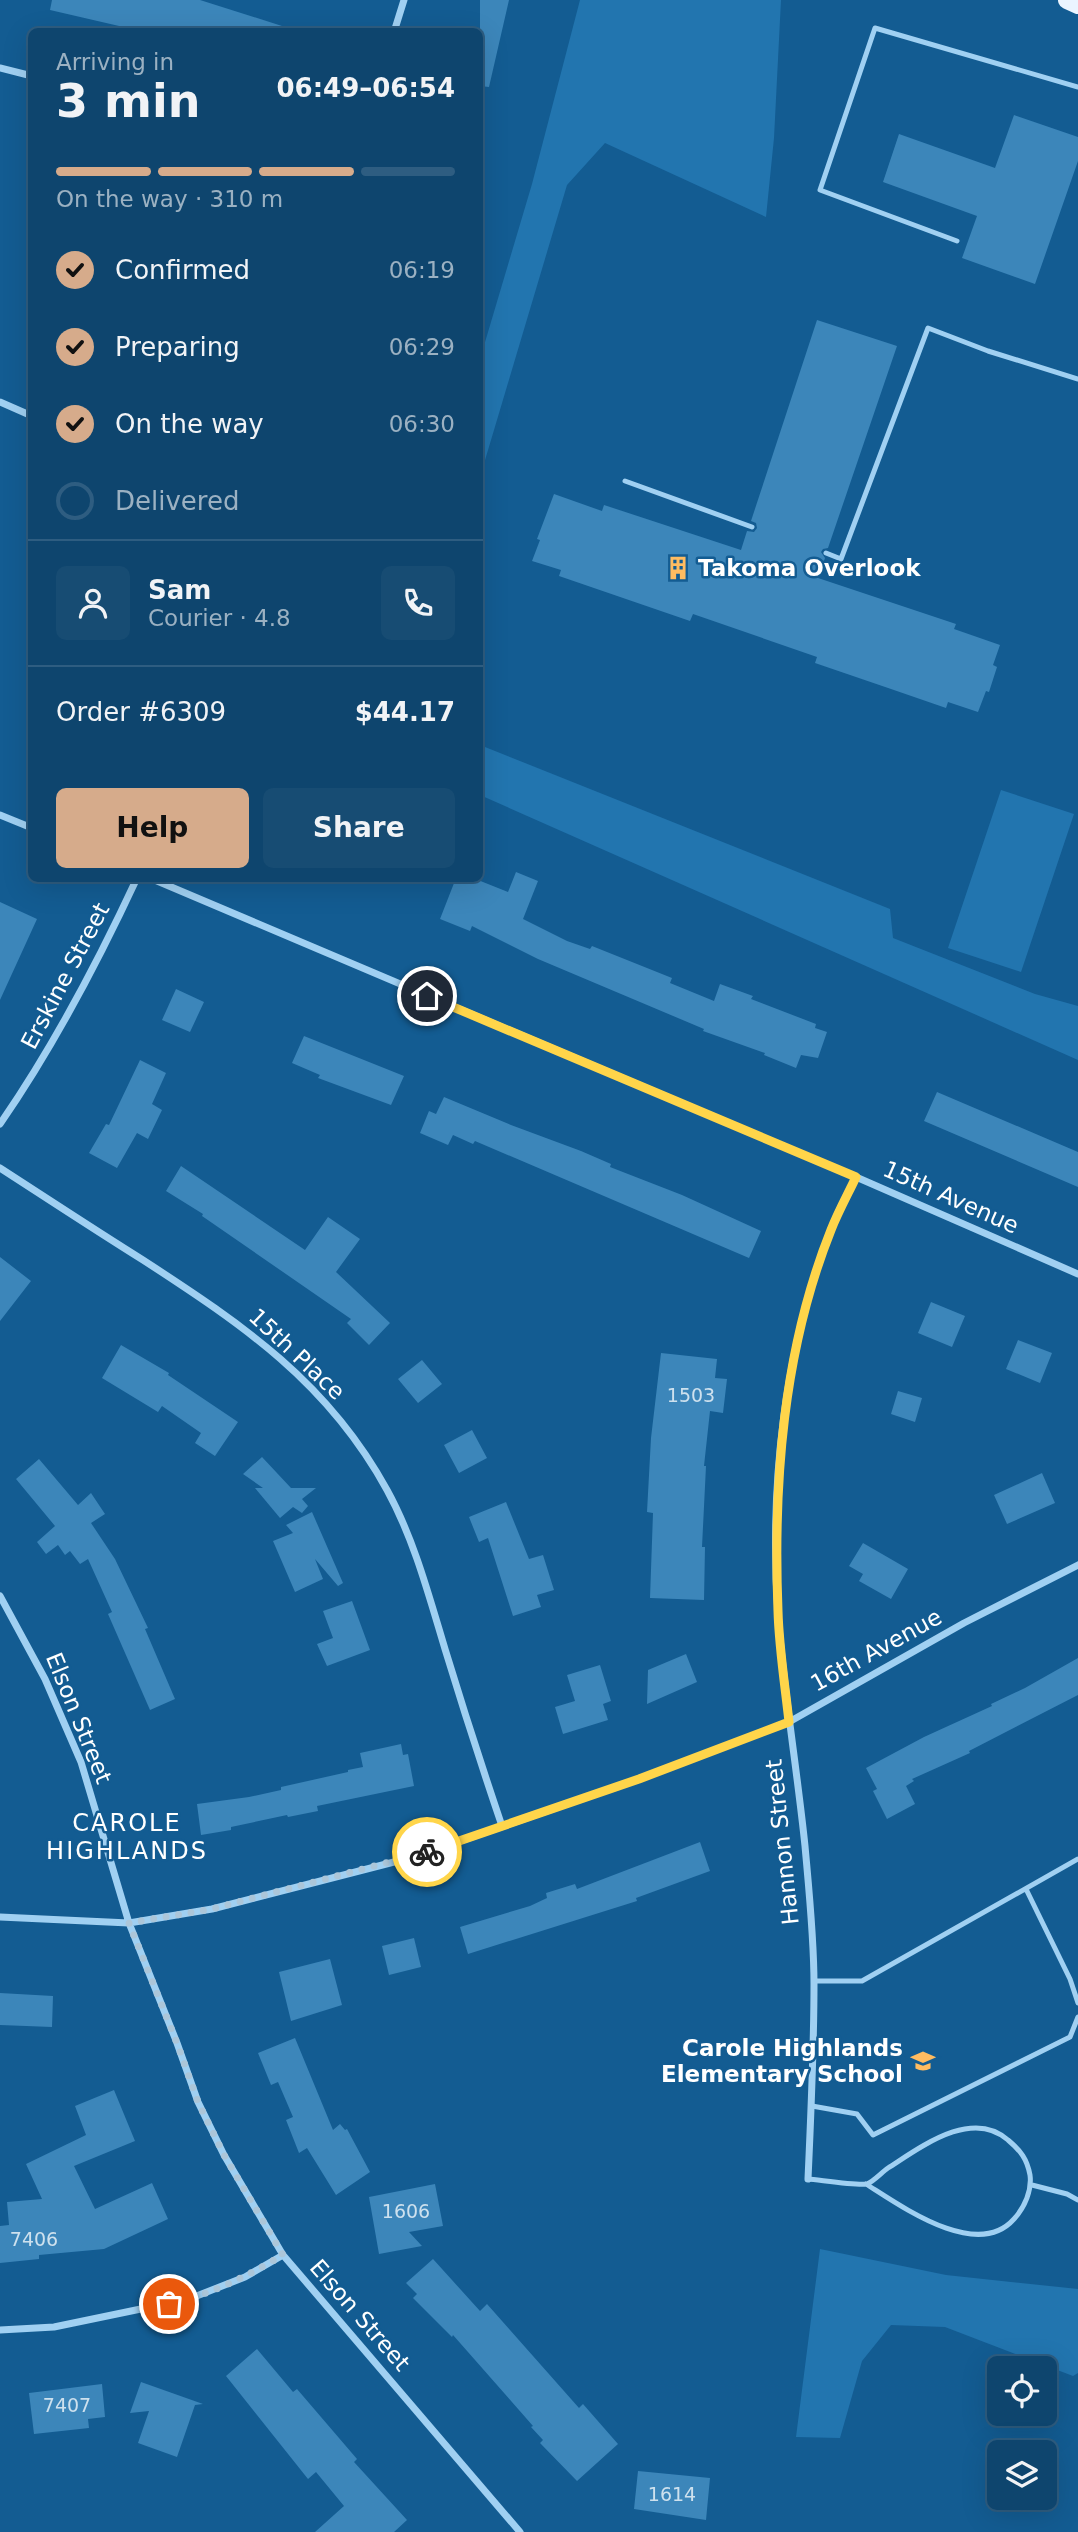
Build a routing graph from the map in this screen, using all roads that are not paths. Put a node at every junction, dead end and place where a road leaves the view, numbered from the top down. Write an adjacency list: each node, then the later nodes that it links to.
1 (404, 0): 4 (street)
2 (1068, 0): 3 (main road)
3 (1078, 5)
4 (395, 28)
5 (0, 68): 6 (street)
6 (28, 75)
7 (1078, 87): 8 (lane)
8 (957, 240)
9 (1078, 379): 14 (lane)
10 (0, 402): 11 (street)
11 (28, 414)
12 (625, 481): 13 (lane)
13 (752, 527)
14 (826, 553)
15 (0, 815): 16 (street)
16 (28, 826)
17 (135, 882): 19 (street, Erskine Street)
18 (159, 882): 21 (street, 15th Avenue)
19 (0, 1124)
20 (0, 1168): 26 (street, 15th Place)
21 (856, 1177): 22 (street, 15th Avenue); 25 (street, Hannon Street)
22 (1078, 1274)
23 (1078, 1565): 25 (street, 16th Avenue)
24 (0, 1597): 30 (street, Elson Street)
25 (789, 1722): 26 (street, 16th Avenue); 31 (street, Hannon Street)
26 (502, 1826): 30 (street, 16th Avenue)
27 (1078, 1859): 28 (lane)
28 (1026, 1889): 31 (lane); 32 (lane)
29 (0, 1917): 30 (street, 16th Avenue)
30 (129, 1923): 39 (street, Elson Street)
31 (814, 1981): 34 (street, Hannon Street)
32 (1078, 2003)
33 (1078, 2017): 34 (lane)
34 (812, 2106): 35 (street, Hannon Street)
35 (808, 2179): 36 (lane)
36 (866, 2184): 37 (lane); 37 (lane)
37 (1031, 2186): 38 (lane)
38 (1078, 2200)
39 (283, 2255): 40 (street); 41 (street, Elson Street)
40 (0, 2330)
41 (520, 2532)

